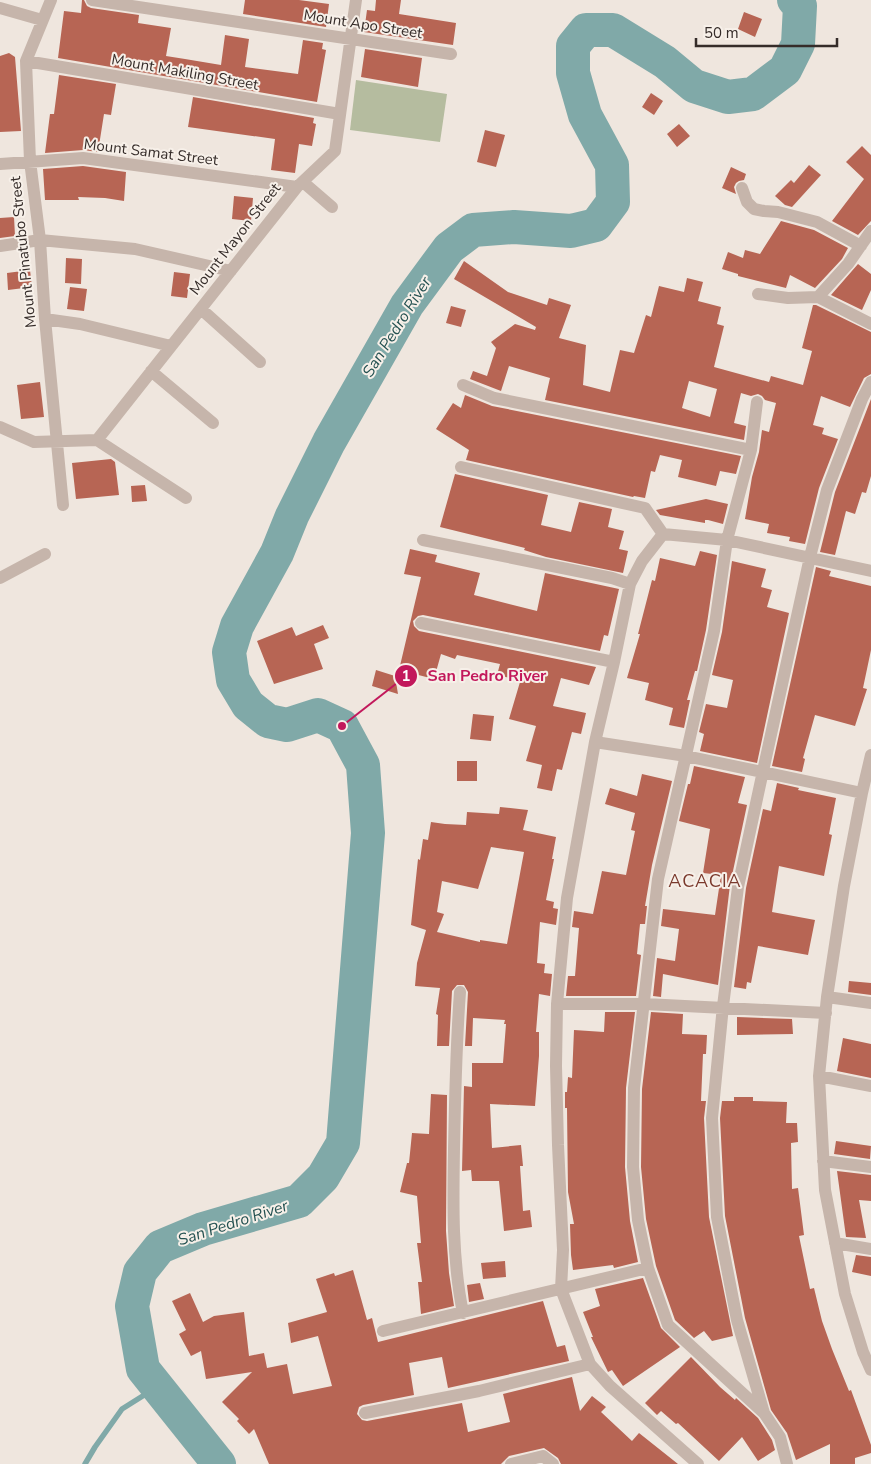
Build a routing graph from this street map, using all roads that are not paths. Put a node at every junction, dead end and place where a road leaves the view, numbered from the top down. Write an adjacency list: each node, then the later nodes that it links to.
1 (50, 0): 5 (street, Mount Pinatubo Street)
2 (92, 0): 6 (street, Mount Apo Street)
3 (356, 0): 6 (street, Mount Mayon Street)
4 (0, 8): 5 (street)
5 (42, 20): 8 (street, Mount Pinatubo Street)
6 (350, 39): 7 (street, Mount Apo Street); 9 (street, Mount Mayon Street)
7 (451, 54)
8 (26, 61): 9 (street, Mount Makiling Street); 10 (street, Mount Pinatubo Street)
9 (340, 114): 12 (street, Mount Mayon Street)
10 (30, 161): 11 (street, Mount Samat Street); 12 (street, Mount Samat Street); 16 (street, Mount Pinatubo Street)
11 (0, 164)
12 (300, 184): 14 (street); 19 (street, Mount Mayon Street)
13 (742, 188): 18 (street)
14 (332, 207)
15 (871, 231): 18 (street)
16 (40, 240): 17 (street); 19 (street); 23 (street, Mount Pinatubo Street)
17 (0, 246)
18 (861, 246): 21 (street)
19 (230, 271): 22 (street, Mount Mayon Street)
20 (758, 294): 21 (street)
21 (818, 297): 24 (street)
22 (201, 309): 25 (street, Mount Mayon Street); 26 (street)
23 (45, 318): 25 (street); 34 (street, Mount Pinatubo Street)
24 (871, 324)
25 (171, 346): 27 (street, Mount Mayon Street)
26 (260, 362)
27 (151, 371): 31 (street); 33 (street, Mount Mayon Street)
28 (871, 382): 43 (street)
29 (463, 385): 35 (street)
30 (757, 402): 35 (street)
31 (213, 423)
32 (0, 427): 34 (street)
33 (96, 440): 34 (street); 37 (street)
34 (57, 442): 38 (street, Mount Pinatubo Street)
35 (751, 450): 41 (street)
36 (461, 467): 39 (street)
37 (186, 498)
38 (64, 505)
39 (663, 534): 41 (street); 46 (street)
40 (423, 540): 46 (street)
41 (727, 540): 43 (street); 51 (street)
42 (45, 554): 45 (street)
43 (810, 557): 44 (street); 52 (street)
44 (871, 571)
45 (0, 578)
46 (630, 584): 48 (street)
47 (421, 623): 48 (street)
48 (614, 662): 49 (street)
49 (595, 742): 51 (street); 57 (street)
50 (871, 755): 53 (street)
51 (686, 756): 52 (street); 58 (street)
52 (762, 772): 53 (street); 59 (street)
53 (866, 787): 55 (street)
54 (460, 992): 69 (street)
55 (827, 997): 56 (street); 60 (street)
56 (871, 1003)
57 (557, 1004): 58 (street); 68 (street)
58 (645, 1004): 59 (street); 67 (street)
59 (723, 1006): 60 (street); 74 (street)
60 (826, 1013): 61 (street)
61 (819, 1076): 62 (street); 63 (street)
62 (871, 1086)
63 (823, 1161): 64 (street); 65 (street)
64 (871, 1167)
65 (835, 1243): 66 (street); 72 (street)
66 (871, 1249)
67 (648, 1268): 68 (street); 74 (street)
68 (561, 1289): 69 (street); 71 (street)
69 (463, 1313): 70 (street)
70 (383, 1332)
71 (590, 1364): 73 (street); 77 (street)
72 (871, 1370)
73 (365, 1413)
74 (764, 1413): 78 (street)
75 (511, 1464): 76 (street)
76 (553, 1464)
77 (698, 1464)
78 (787, 1464)

